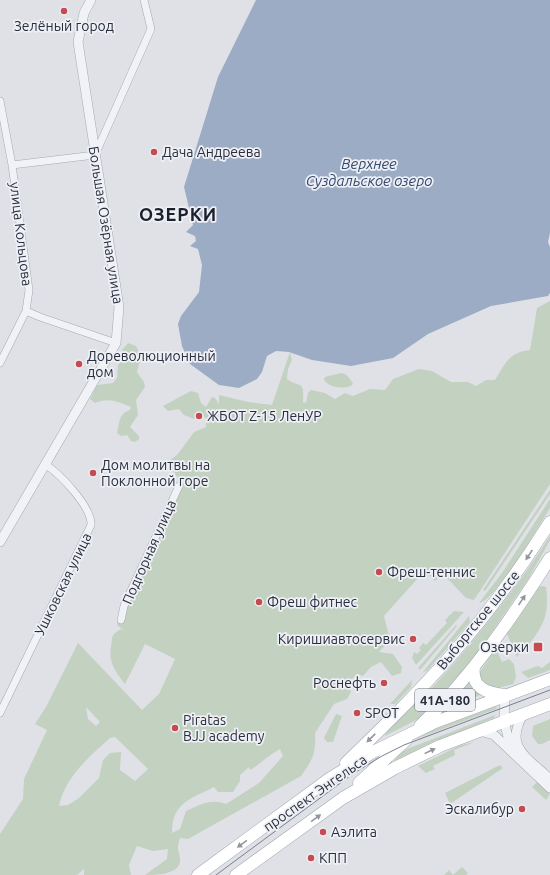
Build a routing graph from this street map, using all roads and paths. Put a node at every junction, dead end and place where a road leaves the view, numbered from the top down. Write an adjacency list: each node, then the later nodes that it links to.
1 (91, 0): 4 (street, Большая Озёрная улица)
2 (144, 0): 4 (street)
3 (0, 100): 5 (street, улица Кольцова)
4 (95, 156): 5 (street); 7 (street, Большая Озёрная улица)
5 (12, 165): 6 (street, улица Кольцова)
6 (26, 311): 7 (street); 8 (street, улица Кольцова)
7 (116, 343): 9 (street, Большая Озёрная улица)
8 (1, 360)
9 (46, 465): 12 (street, Большая Озёрная улица); 19 (street, Ушковская улица)
10 (179, 486): 14 (street, Подгорная улица)
11 (550, 522): 25 (main road, Выборгское шоссе / 41А-180, one-way to 25)
12 (0, 542)
13 (550, 558): 15 (main road, Выборгское шоссе / 41А-180, one-way to 13)
14 (121, 620)
15 (474, 667): 17 (main road); 22 (main road, Выборгское шоссе / 41А-180)
16 (550, 679): 17 (main road, проспект Энгельса)
17 (505, 696): 21 (street); 22 (main road, проспект Энгельса)
18 (550, 704): 20 (main road, проспект Энгельса)
19 (0, 713)
20 (524, 713): 21 (main road, проспект Энгельса); 26 (street)
21 (504, 721): 23 (main road, проспект Энгельса); 24 (street)
22 (415, 731): 25 (main road, проспект Энгельса); 28 (main road, Выборгское шоссе / 41А-180)
23 (480, 731): 24 (street); 28 (main road, проспект Энгельса, one-way to 23)
24 (511, 751): 27 (street)
25 (329, 779): 29 (main road, проспект Энгельса, one-way to 29)
26 (550, 780)
27 (550, 788)
28 (343, 798): 30 (main road, проспект Энгельса, one-way to 28)
29 (198, 875)
30 (236, 875)

